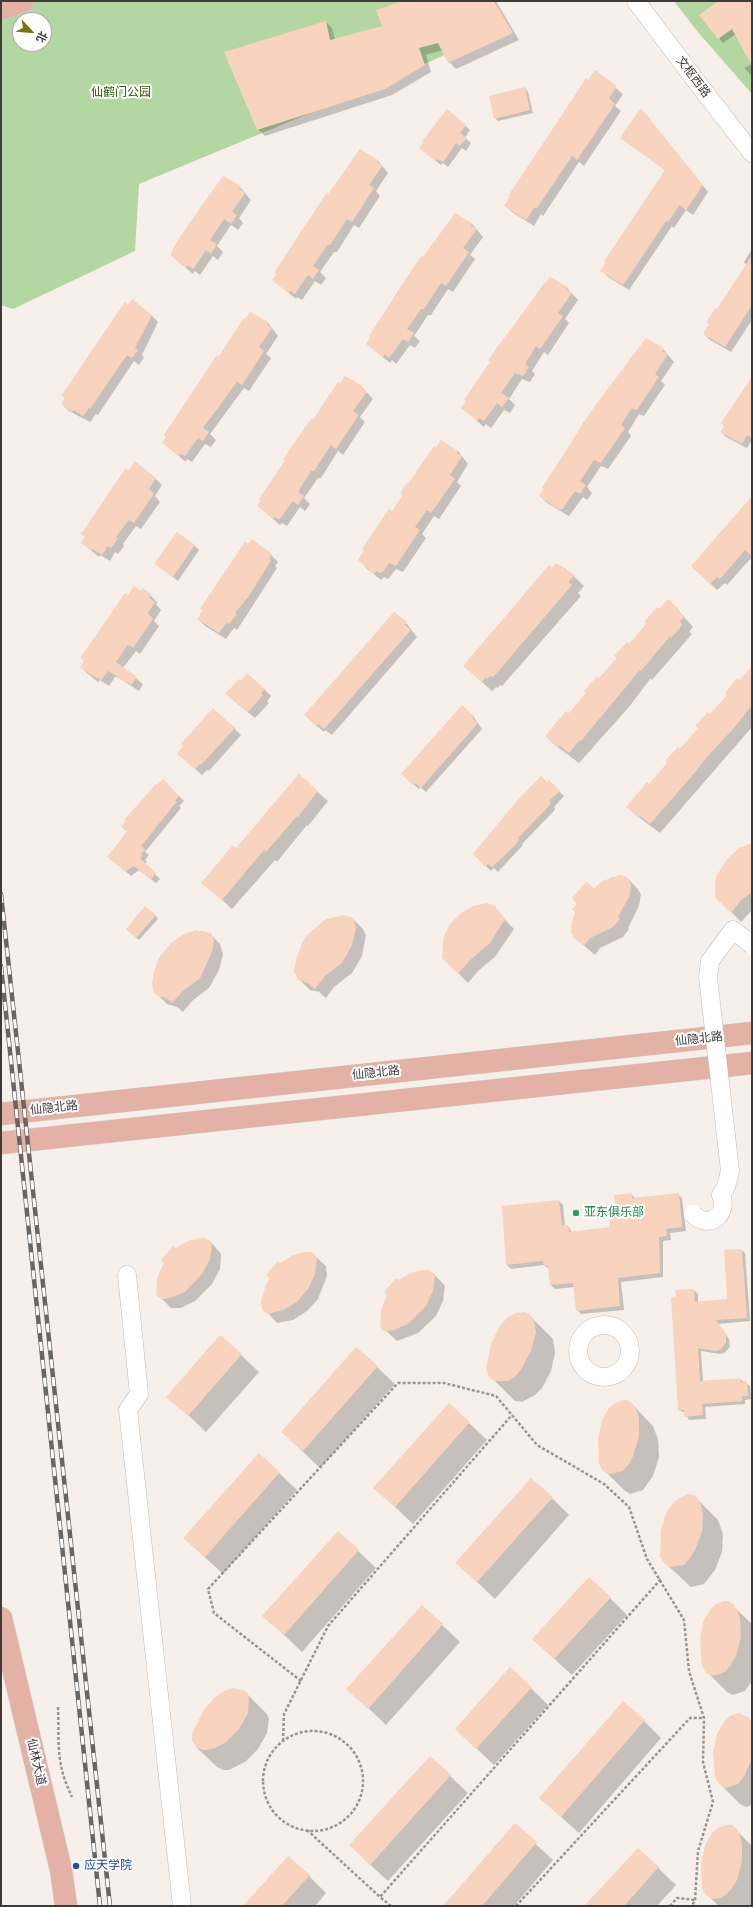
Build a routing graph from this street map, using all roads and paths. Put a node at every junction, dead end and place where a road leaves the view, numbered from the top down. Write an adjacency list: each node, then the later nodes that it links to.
1 (23, 1): 3 (main road)
2 (636, 1): 4 (street, 文枢西路)
3 (1, 8)
4 (752, 153)
5 (752, 945): 10 (street, bridge)
6 (752, 1033): 8 (main road, 仙隐北路)
7 (752, 1063): 9 (main road)
8 (1, 1114)
9 (1, 1143)
10 (693, 1214)
11 (127, 1275): 24 (street)
12 (512, 1415): 13 (path); 15 (path); 15 (path)
13 (661, 1579): 17 (path); 21 (path)
14 (1, 1618): 23 (main road, 仙林大道)
15 (300, 1681): 18 (path)
16 (58, 1707): 19 (path)
17 (704, 1718): 22 (path); 26 (path)
18 (283, 1741): 20 (path); 20 (path)
19 (72, 1797)
20 (307, 1830): 21 (path)
21 (380, 1897): 25 (path)
22 (695, 1900): 27 (path); 28 (path)
23 (66, 1906)
24 (182, 1906)
25 (390, 1906)
26 (516, 1906)
27 (670, 1906)
28 (692, 1906)

